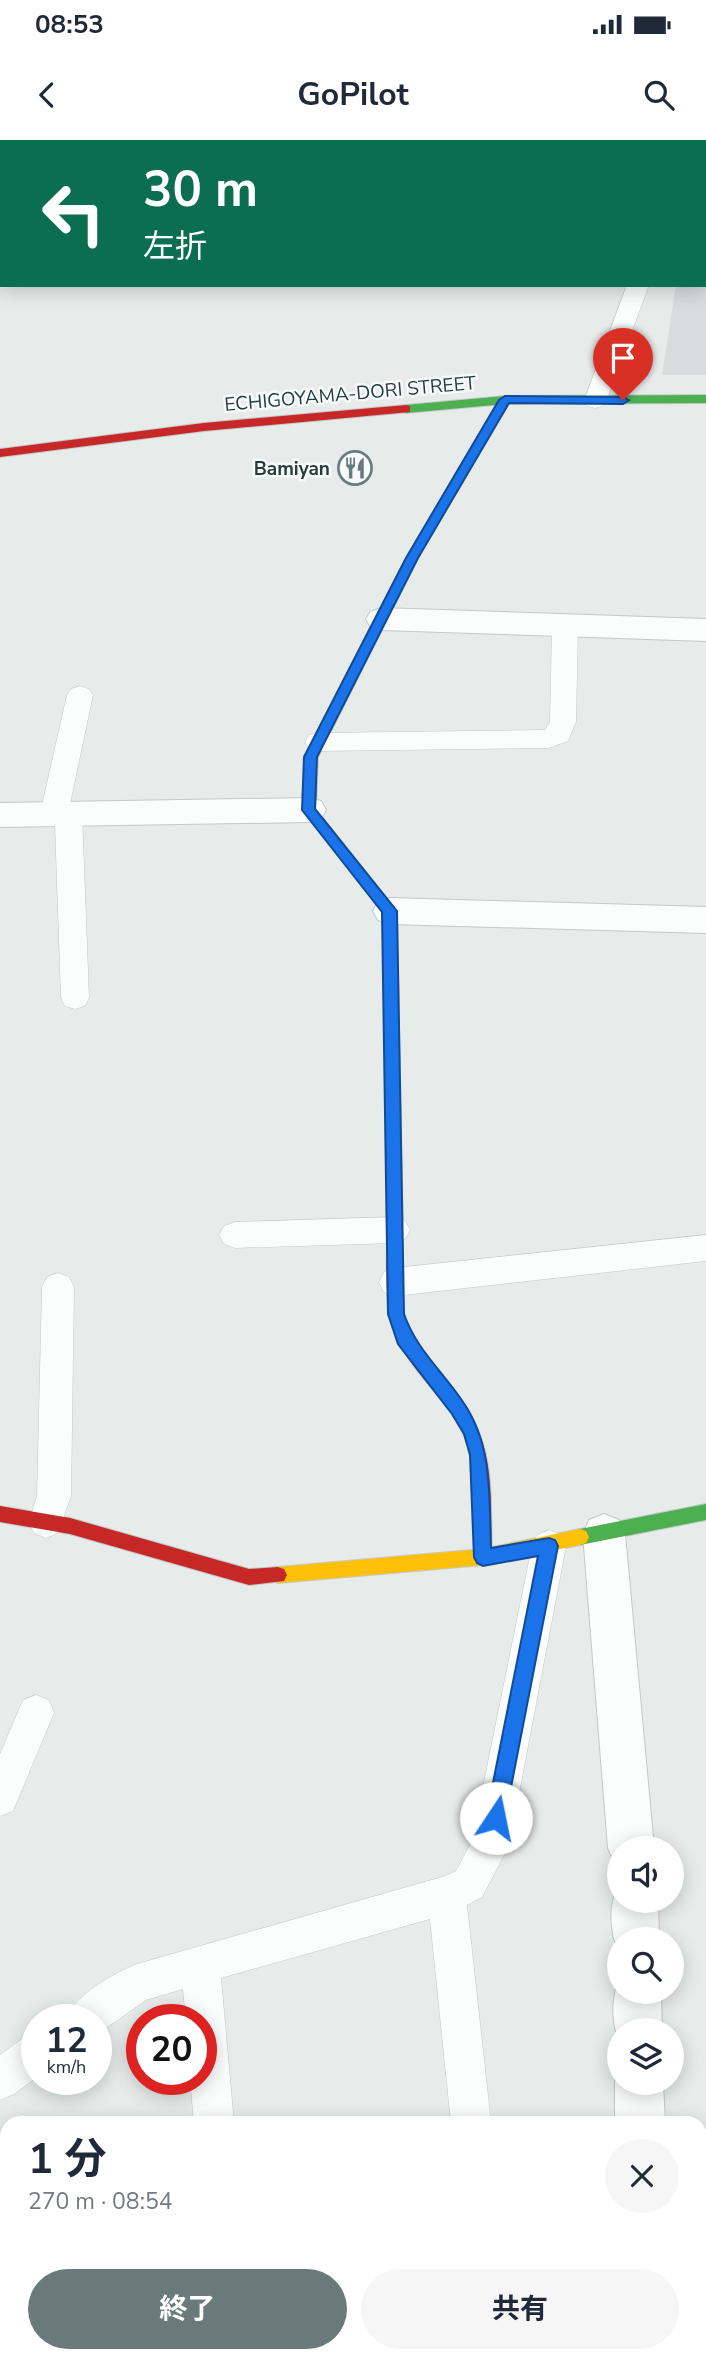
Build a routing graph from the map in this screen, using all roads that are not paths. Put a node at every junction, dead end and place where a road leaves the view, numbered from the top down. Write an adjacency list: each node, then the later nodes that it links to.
1 (637, 287): 4 (lane)
2 (706, 399): 4 (street, ECHIGOYAMA-DORI STREET)
3 (505, 400): 4 (street, ECHIGOYAMA-DORI STREET); 5 (street, ECHIGOYAMA-DORI STREET); 6 (street)
4 (595, 401)
5 (0, 453)
6 (381, 619): 7 (street); 10 (street)
7 (565, 628): 8 (street); 10 (lane)
8 (706, 630)
9 (80, 695): 12 (lane)
10 (318, 742): 11 (street)
11 (309, 810): 12 (street); 14 (street)
12 (61, 813): 13 (street); 16 (lane)
13 (0, 814)
14 (390, 911): 15 (street); 17 (street)
15 (706, 920)
16 (75, 998)
17 (394, 1230): 18 (lane); 20 (street)
18 (235, 1235)
19 (706, 1248): 20 (lane)
20 (395, 1282): 27 (street)
21 (58, 1287): 24 (lane)
22 (706, 1512): 25 (street)
23 (0, 1514): 24 (street)
24 (46, 1522): 27 (street)
25 (604, 1534): 26 (street); 30 (street)
26 (549, 1546): 27 (street); 31 (lane)
27 (483, 1557)
28 (36, 1713): 29 (lane)
29 (0, 1798)
30 (630, 1836)
31 (447, 1895): 32 (lane); 36 (lane)
32 (201, 1966): 33 (lane); 35 (lane)
33 (107, 2004)
34 (639, 2095): 37 (street)
35 (213, 2116)
36 (470, 2116)
37 (640, 2116)

